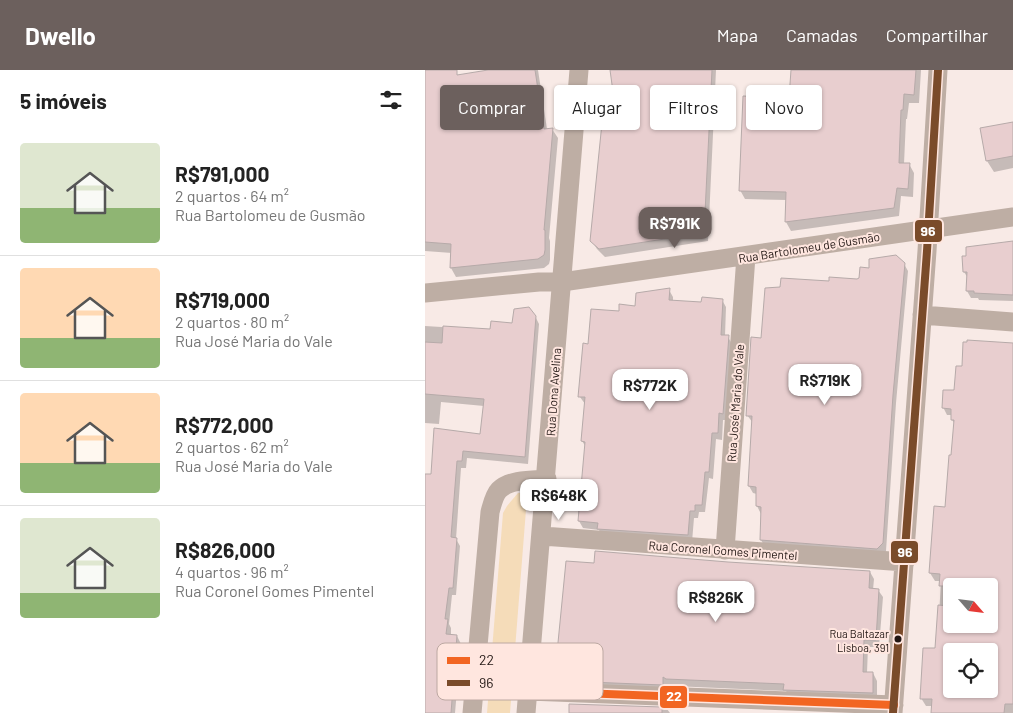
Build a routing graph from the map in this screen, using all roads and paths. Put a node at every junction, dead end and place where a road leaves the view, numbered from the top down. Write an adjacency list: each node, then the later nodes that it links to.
1 (579, 70): 6 (street, Rua Dona Avelina)
2 (937, 70): 4 (street)
3 (1013, 217): 4 (street, Rua Bartolomeu de Gusmão)
4 (928, 229): 5 (street, Rua Bartolomeu de Gusmão); 8 (street)
5 (746, 256): 6 (street, Rua Bartolomeu de Gusmão); 12 (street, Rua José Maria do Vale)
6 (562, 282): 7 (street, Rua Bartolomeu de Gusmão); 10 (street, Rua Dona Avelina)
7 (425, 293)
8 (923, 315): 9 (street); 13 (street)
9 (1013, 322)
10 (547, 479): 11 (street, Rua Dona Avelina); 14 (street)
11 (542, 536): 12 (street, Rua Coronel Gomes Pimentel); 15 (street, Rua Dona Avelina)
12 (725, 550): 13 (street, Rua Coronel Gomes Pimentel)
13 (905, 562): 19 (street)
14 (478, 643)
15 (532, 643)
16 (603, 695): 19 (street)
17 (473, 700): 20 (street)
18 (527, 700): 21 (street, Rua Dona Avelina)
19 (894, 709)
20 (472, 713)
21 (526, 713)

